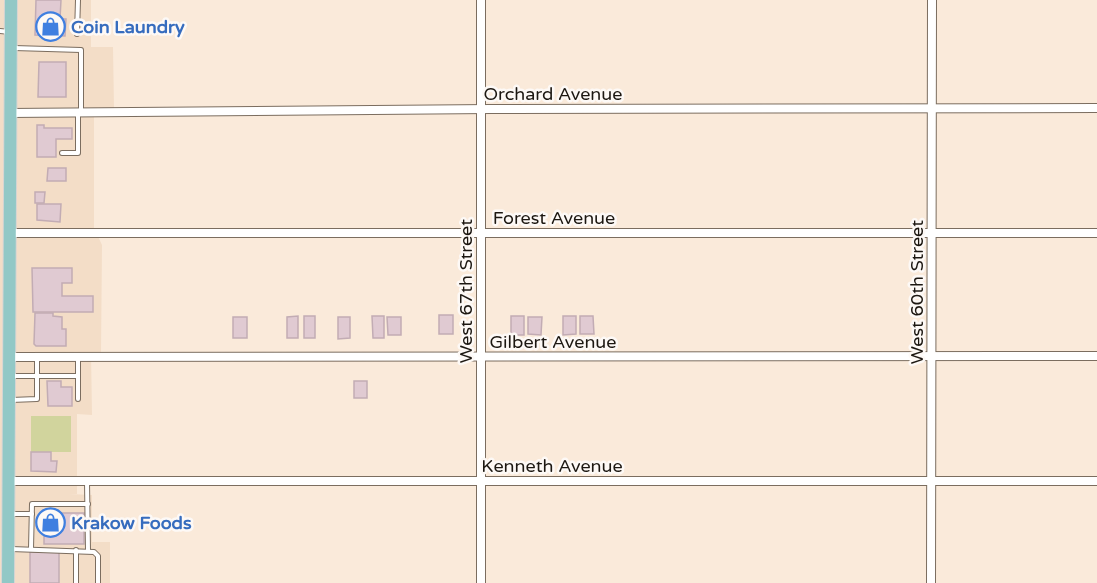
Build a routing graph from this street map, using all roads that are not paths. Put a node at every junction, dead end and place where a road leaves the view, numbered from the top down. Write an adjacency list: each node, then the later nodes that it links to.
1 (78, 0): 6 (lane)
2 (481, 0): 10 (street, West 67th Street)
3 (932, 0): 8 (street, West 60th Street)
4 (7, 2): 5 (main road)
5 (5, 32): 7 (main road)
6 (77, 34)
7 (10, 48): 11 (main road); 12 (lane)
8 (932, 108): 9 (street, Orchard Avenue); 10 (street, Orchard Avenue); 19 (street, West 60th Street)
9 (1097, 108)
10 (481, 109): 12 (street, Orchard Avenue); 18 (street, West 67th Street)
11 (9, 113): 12 (street, Orchard Avenue); 13 (main road)
12 (80, 113): 14 (lane)
13 (5, 135): 15 (main road)
14 (62, 153)
15 (5, 180): 16 (main road)
16 (5, 210): 17 (main road)
17 (10, 233): 18 (street, Forest Avenue); 21 (main road)
18 (482, 233): 19 (street, Forest Avenue); 27 (street, West 67th Street)
19 (932, 233): 20 (street, Forest Avenue); 22 (street, West 60th Street)
20 (1097, 233)
21 (5, 286): 24 (main road)
22 (932, 356): 23 (street, Gilbert Avenue); 27 (street, Gilbert Avenue); 37 (street, West 60th Street)
23 (1097, 356)
24 (9, 357): 25 (street, Gilbert Avenue); 28 (main road)
25 (37, 357): 26 (street, Gilbert Avenue); 29 (lane)
26 (78, 357): 27 (street, Gilbert Avenue); 30 (lane)
27 (481, 358): 36 (street, West 67th Street)
28 (9, 376): 29 (lane); 32 (main road)
29 (37, 376): 30 (lane); 32 (lane)
30 (78, 376): 31 (lane)
31 (78, 399)
32 (9, 400): 33 (main road)
33 (4, 432): 34 (main road)
34 (8, 481): 35 (street, Kenneth Avenue); 41 (main road)
35 (87, 481): 36 (street, Kenneth Avenue); 39 (lane)
36 (482, 481): 37 (street, Kenneth Avenue); 49 (street, West 67th Street)
37 (932, 481): 38 (street, Kenneth Avenue); 50 (street, West 60th Street)
38 (1097, 481)
39 (87, 504): 40 (lane); 45 (lane)
40 (32, 514): 41 (lane); 43 (lane)
41 (5, 520): 42 (main road)
42 (8, 549): 43 (lane); 46 (main road)
43 (32, 549): 44 (lane)
44 (76, 550): 45 (lane); 47 (lane)
45 (88, 550): 48 (lane)
46 (8, 583)
47 (76, 583)
48 (98, 583)
49 (481, 583)
50 (931, 583)

